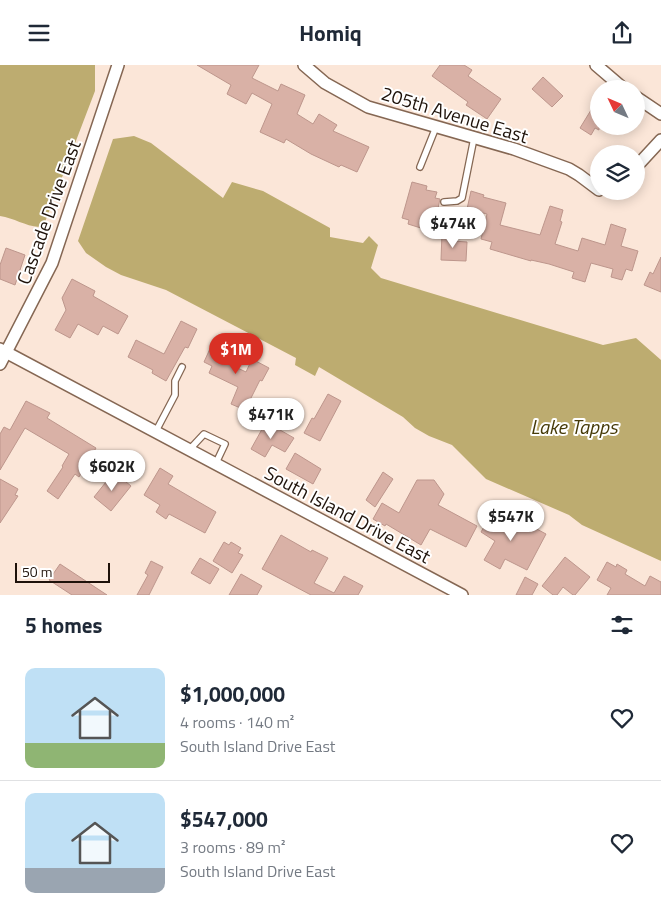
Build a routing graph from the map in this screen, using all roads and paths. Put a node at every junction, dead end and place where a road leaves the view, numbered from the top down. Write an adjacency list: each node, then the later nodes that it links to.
1 (118, 65): 14 (street, Cascade Drive East)
2 (304, 65): 7 (street, 205th Avenue East)
3 (596, 65): 4 (street)
4 (614, 80)
5 (645, 103): 6 (street)
6 (661, 114)
7 (436, 127): 8 (street, 205th Avenue East); 11 (lane)
8 (474, 138): 12 (street, 205th Avenue East); 13 (lane)
9 (661, 140): 10 (street)
10 (645, 157)
11 (420, 167)
12 (590, 183)
13 (444, 202)
14 (3, 350): 15 (street, Cascade Drive East); 17 (street, South Island Drive East)
15 (0, 364)
16 (182, 367): 17 (lane)
17 (156, 431): 18 (street, South Island Drive East)
18 (190, 449): 19 (street, South Island Drive East); 19 (lane)
19 (216, 463): 20 (street, South Island Drive East)
20 (462, 595)

